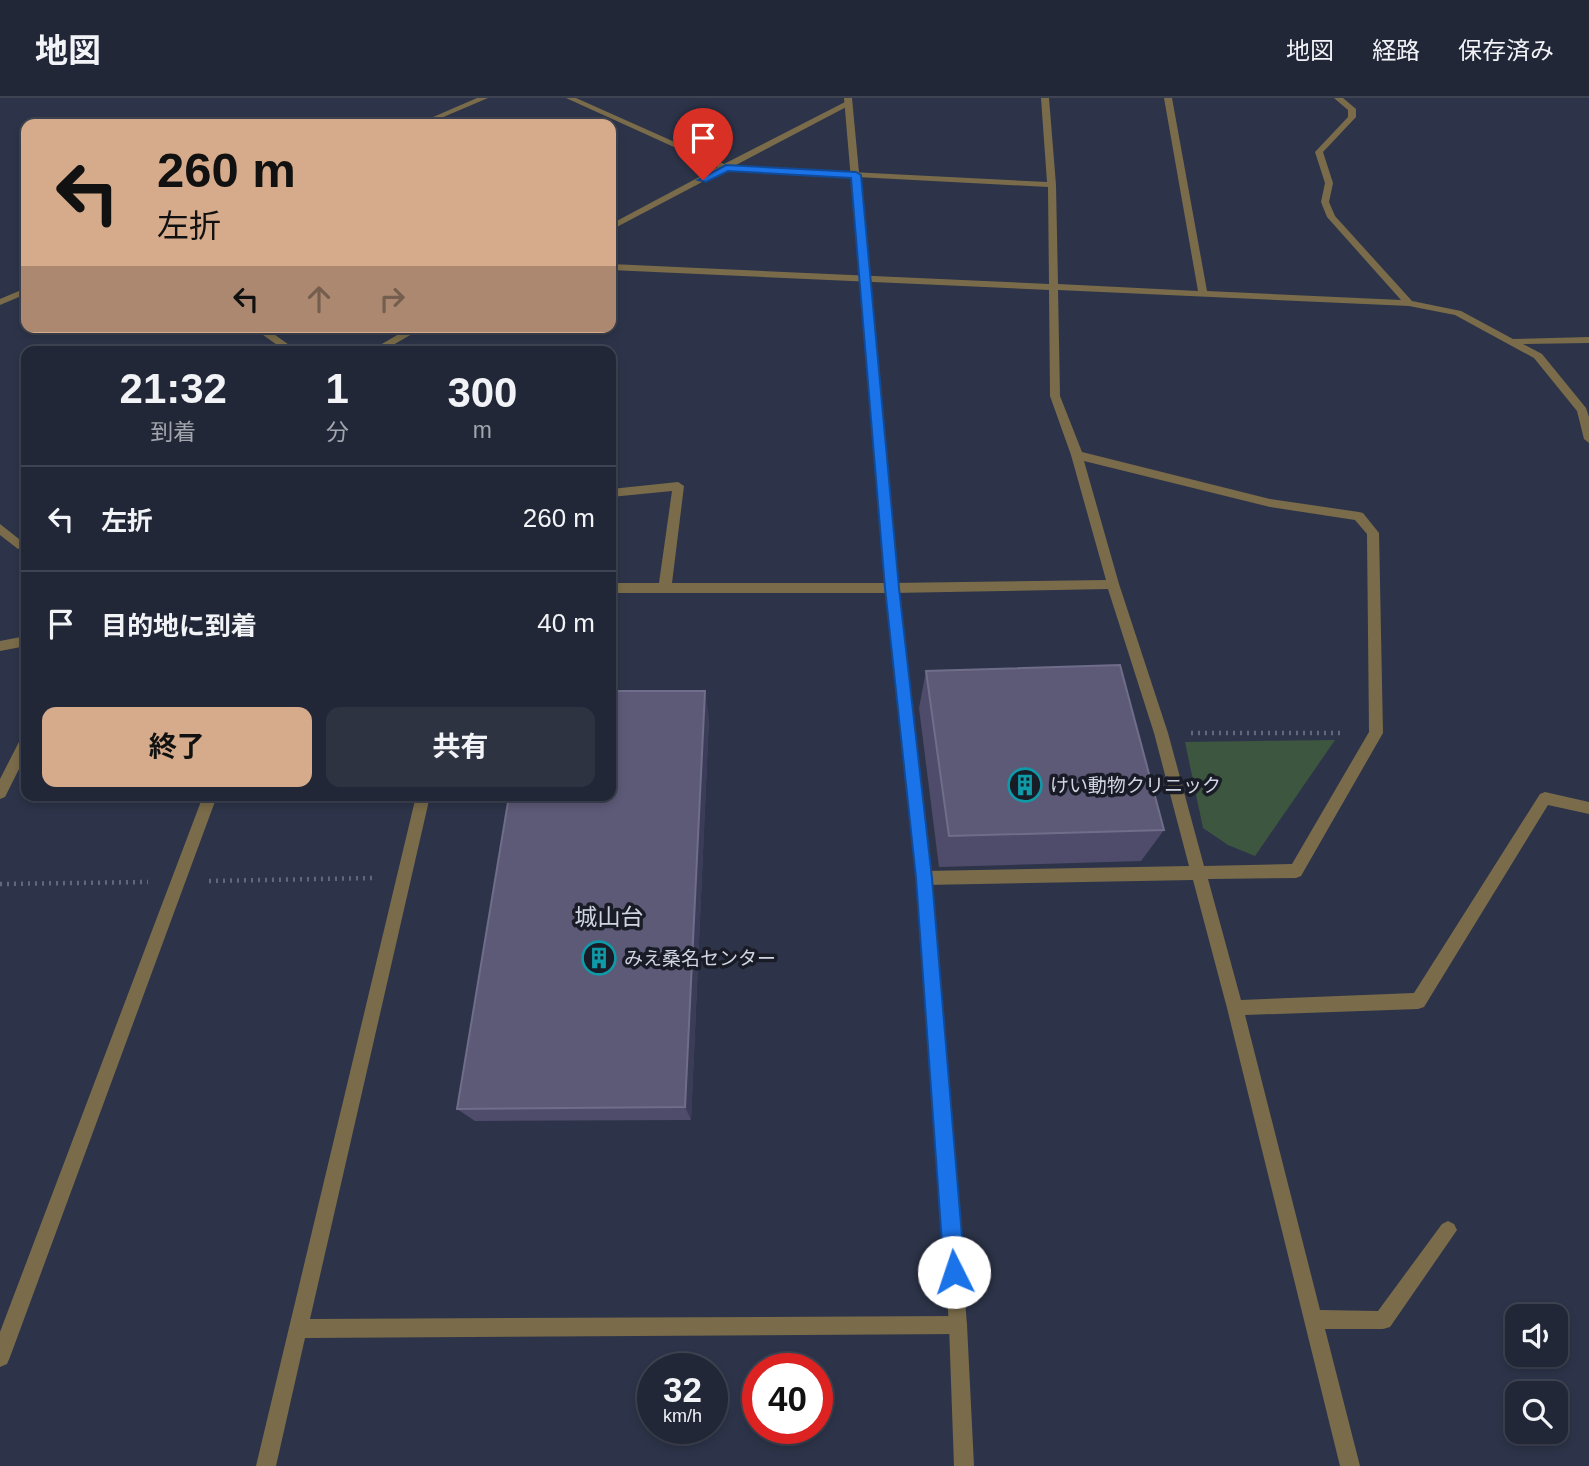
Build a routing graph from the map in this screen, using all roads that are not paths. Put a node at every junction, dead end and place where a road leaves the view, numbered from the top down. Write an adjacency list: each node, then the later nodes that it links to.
1 (484, 98): 7 (street)
2 (570, 98): 8 (street)
3 (1045, 98): 10 (street)
4 (1168, 98): 16 (street)
5 (1338, 98): 18 (street)
6 (849, 100): 8 (street); 9 (street)
7 (433, 119)
8 (726, 168): 9 (street); 11 (street)
9 (856, 175): 10 (street); 13 (street)
10 (1052, 185): 14 (street)
11 (616, 224)
12 (616, 267): 13 (street)
13 (865, 277): 14 (street); 33 (street)
14 (1055, 286): 16 (street); 26 (street)
15 (21, 293): 17 (street)
16 (1203, 293): 18 (street)
17 (0, 302)
18 (1409, 303): 22 (street)
19 (266, 333): 23 (street)
20 (408, 333): 24 (street)
21 (1589, 340): 22 (street)
22 (1515, 341): 25 (street)
23 (285, 346)
24 (384, 346)
25 (1589, 439)
26 (1077, 455): 30 (street); 41 (street)
27 (616, 492): 31 (street)
28 (0, 528): 29 (street)
29 (21, 543)
30 (1113, 584): 33 (street); 41 (street)
31 (665, 587): 32 (street); 33 (street)
32 (616, 588)
33 (892, 588): 42 (street)
34 (21, 641): 35 (street)
35 (0, 646)
36 (21, 752): 37 (street)
37 (0, 793)
38 (208, 801): 48 (street)
39 (423, 801): 47 (street)
40 (1589, 808): 43 (street)
41 (1198, 874): 42 (street); 43 (street)
42 (924, 878): 46 (street)
43 (1235, 1008): 45 (street)
44 (1448, 1230): 45 (street)
45 (1313, 1319): 51 (street)
46 (958, 1325): 47 (street); 50 (street)
47 (298, 1329): 49 (street)
48 (0, 1357)
49 (266, 1466)
50 (964, 1466)
51 (1350, 1466)

